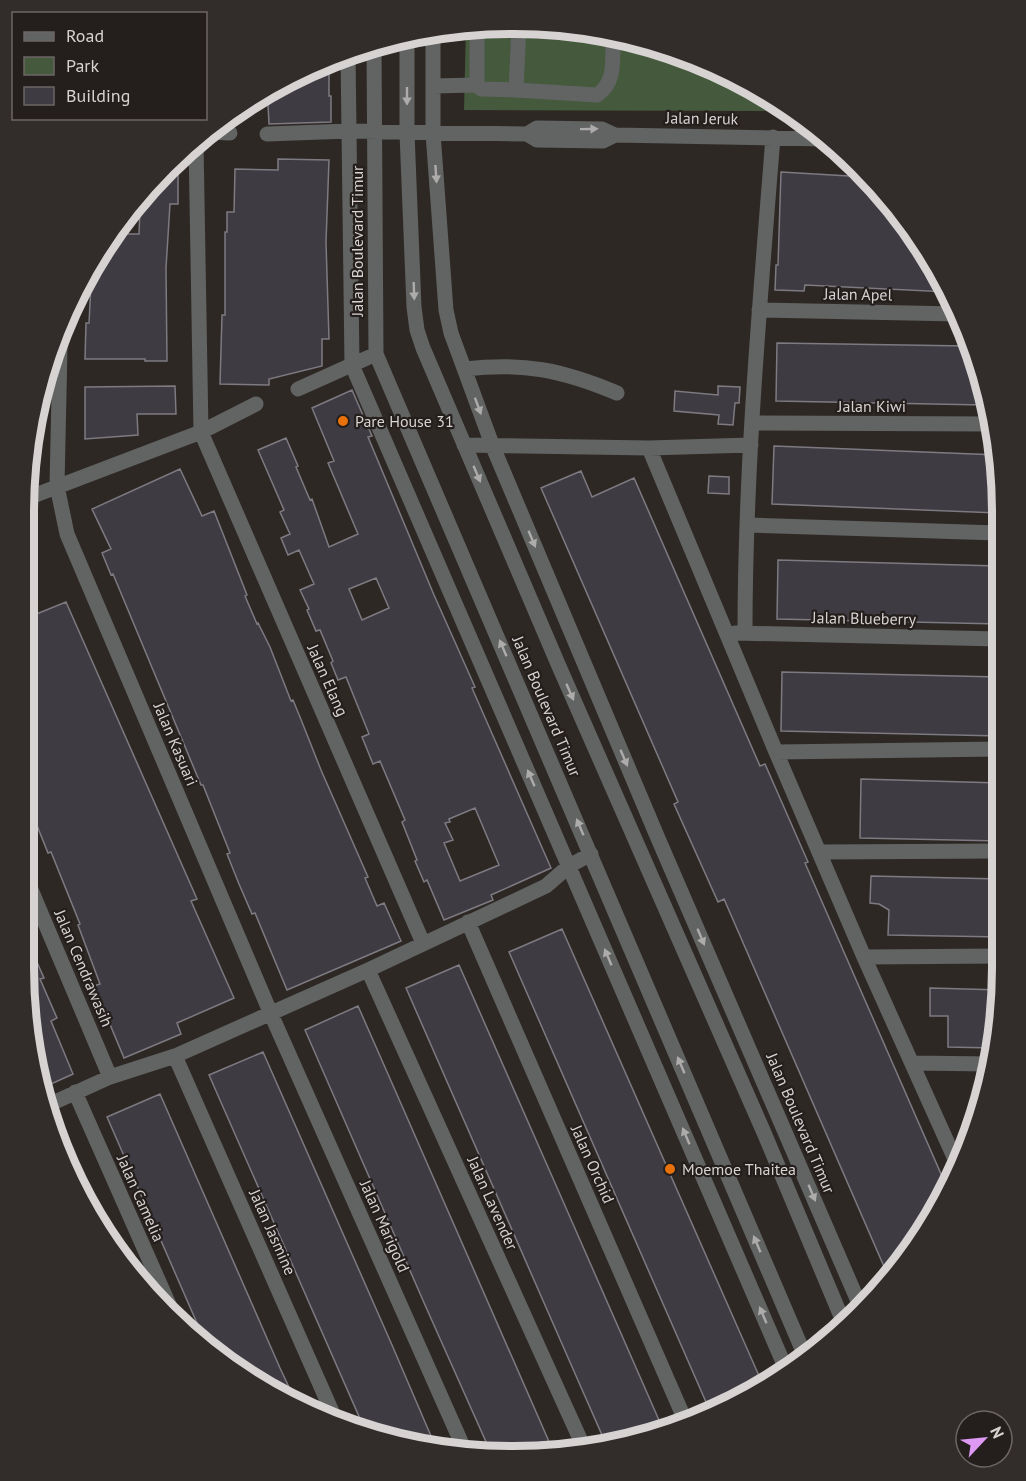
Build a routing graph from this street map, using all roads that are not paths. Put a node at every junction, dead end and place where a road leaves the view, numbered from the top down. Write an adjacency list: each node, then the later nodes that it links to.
1 (519, 34): 10 (street)
2 (477, 36): 8 (street)
3 (433, 42): 9 (street, Jalan Boulevard Timur)
4 (613, 46): 10 (street)
5 (407, 47): 15 (street, Jalan Boulevard Timur, one-way to 15)
6 (374, 55): 12 (street, Jalan Boulevard Timur)
7 (348, 64): 11 (street)
8 (477, 85): 9 (street); 10 (street)
9 (433, 86): 16 (street, Jalan Boulevard Timur)
10 (516, 90)
11 (349, 131): 12 (street, Jalan Jeruk); 17 (street, Jalan Jeruk); 25 (street)
12 (375, 132): 15 (street, Jalan Jeruk); 23 (street, Jalan Boulevard Timur)
13 (222, 133): 14 (street)
14 (230, 133)
15 (407, 133): 16 (street, Jalan Jeruk); 33 (street, Jalan Boulevard Timur, one-way to 33)
16 (434, 133): 18 (street, Jalan Jeruk); 26 (street, Jalan Boulevard Timur, one-way to 26)
17 (267, 134)
18 (773, 137): 19 (street, Jalan Jeruk); 21 (street)
19 (810, 138)
20 (196, 155): 32 (street)
21 (759, 310): 22 (street, Jalan Apel); 30 (street)
22 (948, 314)
23 (376, 354): 25 (street); 48 (street, Jalan Boulevard Timur, one-way to 23)
24 (60, 360): 37 (street, Jalan Kasuari)
25 (352, 365): 27 (street); 49 (street, one-way to 25)
26 (465, 369): 28 (street); 35 (street, Jalan Boulevard Timur, one-way to 35)
27 (298, 389)
28 (617, 393)
29 (256, 405): 32 (street)
30 (753, 423): 31 (street, Jalan Kiwi); 34 (street)
31 (983, 424)
32 (201, 432): 37 (street); 55 (street, Jalan Elang)
33 (464, 445): 35 (street); 69 (street, Jalan Boulevard Timur, one-way to 69)
34 (751, 445): 36 (street); 39 (street)
35 (493, 447): 36 (street); 68 (street, Jalan Boulevard Timur, one-way to 68)
36 (649, 448): 41 (street)
37 (57, 486): 38 (street); 59 (street, Jalan Kasuari)
38 (35, 495)
39 (748, 525): 40 (street); 42 (street)
40 (992, 533)
41 (728, 633): 42 (street, Jalan Blueberry); 45 (street)
42 (745, 633): 43 (street, Jalan Blueberry)
43 (992, 639)
44 (992, 749): 45 (street)
45 (776, 752): 47 (street)
46 (992, 851): 47 (street)
47 (819, 852): 57 (street)
48 (591, 854): 49 (street); 50 (street, Jalan Boulevard Timur)
49 (568, 866): 51 (street); 52 (street)
50 (601, 879): 51 (street); 65 (street, Jalan Boulevard Timur, one-way to 50)
51 (577, 883): 52 (street); 67 (street, one-way to 51)
52 (546, 886): 54 (street)
53 (34, 897): 63 (street, Jalan Cendrawasih)
54 (468, 922): 55 (street); 77 (street, Jalan Orchid)
55 (423, 943): 58 (street)
56 (992, 956): 57 (street)
57 (864, 957): 61 (street)
58 (368, 970): 59 (street); 78 (street, Jalan Lavender)
59 (271, 1014): 60 (street); 79 (street, Jalan Marigold)
60 (175, 1056): 63 (street); 76 (street, Jalan Jasmine)
61 (913, 1064): 62 (street); 70 (street)
62 (981, 1064)
63 (110, 1077): 64 (street)
64 (75, 1092): 66 (street); 71 (street, Jalan Camelia)
65 (693, 1093): 67 (street); 74 (street, Jalan Boulevard Timur, one-way to 65)
66 (54, 1102)
67 (671, 1103): 75 (street, one-way to 67)
68 (783, 1126): 69 (street); 72 (street, Jalan Boulevard Timur, one-way to 72)
69 (765, 1135): 73 (street, Jalan Boulevard Timur)
70 (953, 1155)
71 (165, 1296)
72 (857, 1299)
73 (841, 1316)
74 (802, 1349)
75 (783, 1363)
76 (333, 1411)
77 (684, 1415)
78 (581, 1441)
79 (462, 1443)

